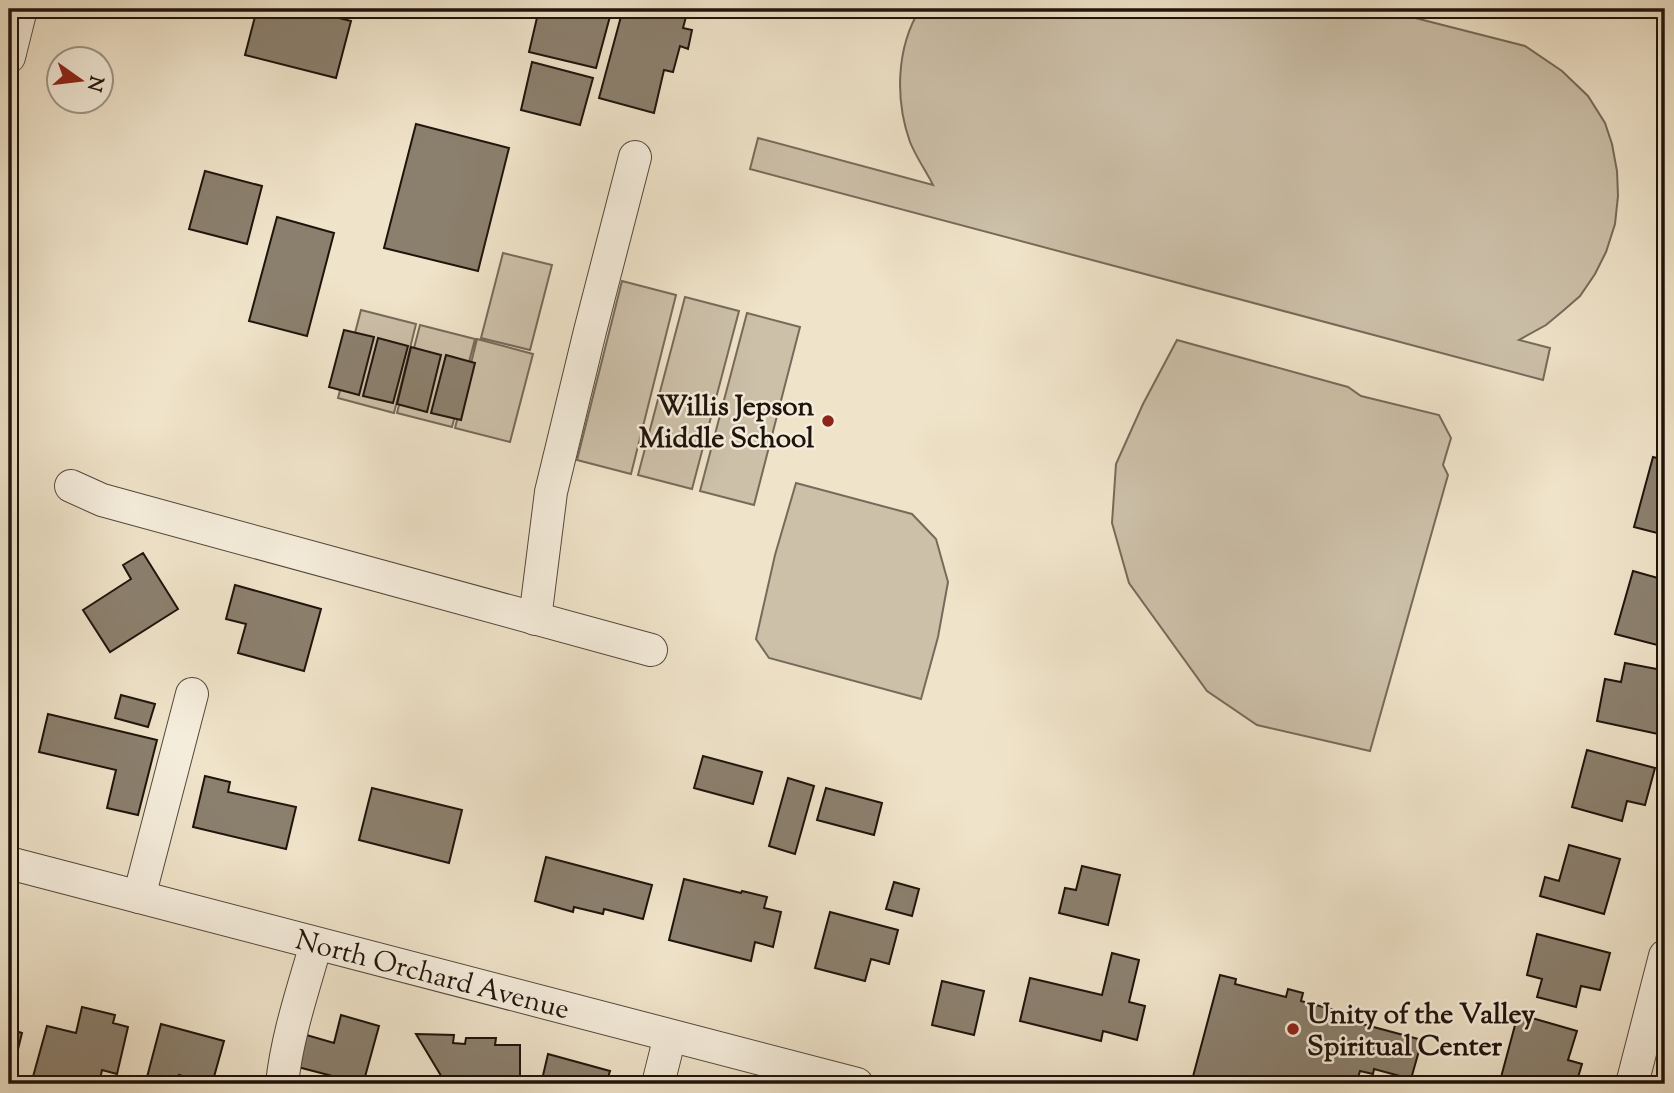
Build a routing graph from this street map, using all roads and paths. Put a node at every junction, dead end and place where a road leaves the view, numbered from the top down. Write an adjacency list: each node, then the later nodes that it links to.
1 (21, 9): 2 (street)
2 (9, 57)
3 (635, 157): 5 (street)
4 (71, 486): 5 (street)
5 (535, 619): 6 (street)
6 (651, 650)
7 (192, 694): 9 (street)
8 (9, 863): 9 (street, North Orchard Avenue)
9 (139, 897): 10 (street, North Orchard Avenue)
10 (316, 944): 12 (street, North Orchard Avenue); 13 (street)
11 (1665, 956): 16 (street)
12 (670, 1036): 14 (street); 15 (street, North Orchard Avenue)
13 (282, 1084)
14 (658, 1084)
15 (857, 1084)
16 (1632, 1084)

